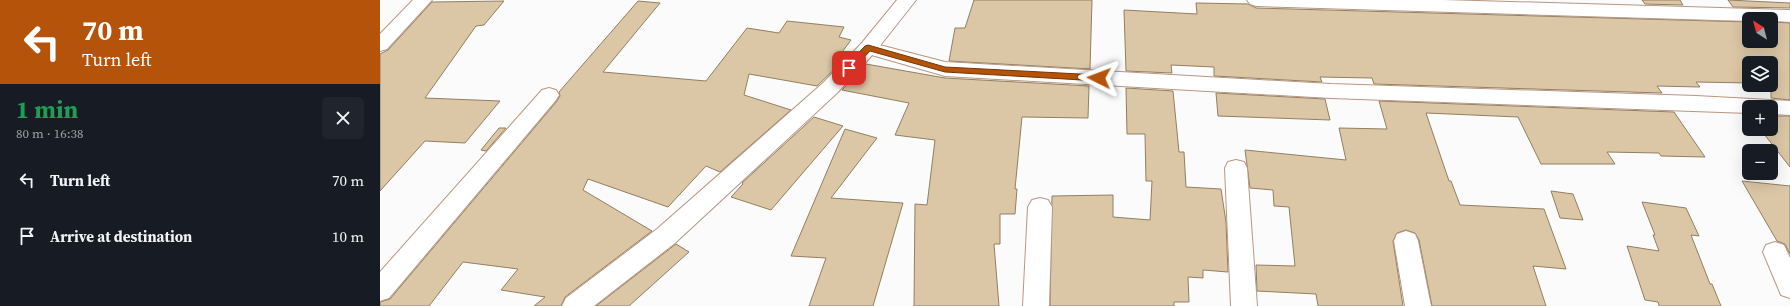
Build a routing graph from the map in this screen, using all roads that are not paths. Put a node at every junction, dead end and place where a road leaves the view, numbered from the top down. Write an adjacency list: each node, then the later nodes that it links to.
1 (423, 0): 5 (street)
2 (907, 0): 6 (street)
3 (1256, 0): 4 (street)
4 (1790, 16)
5 (380, 45)
6 (868, 48): 8 (street); 15 (street)
7 (549, 95): 14 (street)
8 (1790, 108)
9 (1236, 168): 17 (street)
10 (1040, 207): 16 (street)
11 (1406, 241): 18 (street)
12 (1775, 252): 13 (street)
13 (1790, 287)
14 (380, 290)
15 (575, 306)
16 (1036, 306)
17 (1244, 306)
18 (1418, 306)

